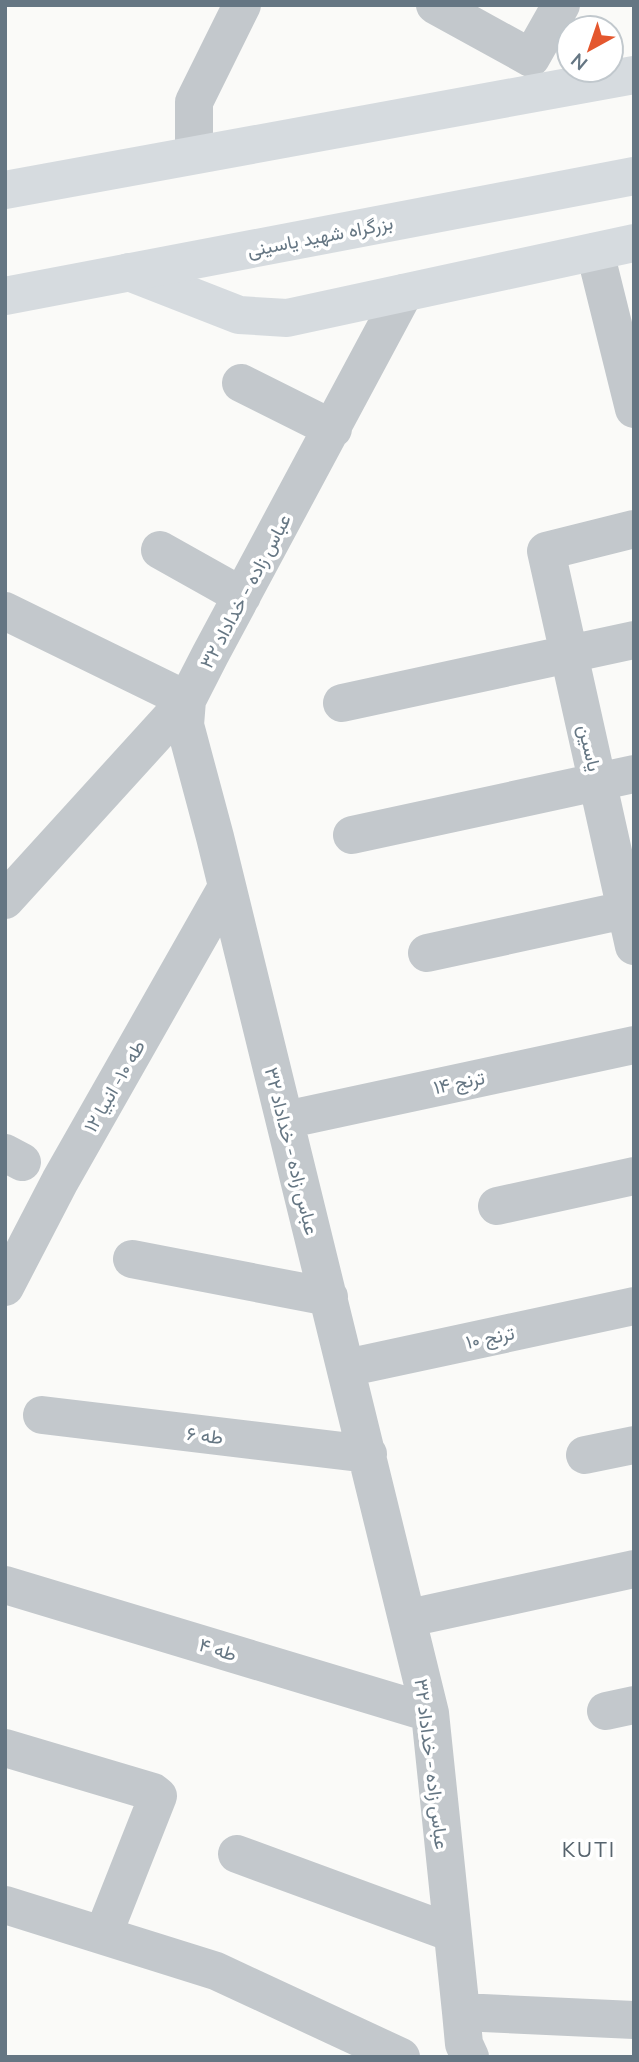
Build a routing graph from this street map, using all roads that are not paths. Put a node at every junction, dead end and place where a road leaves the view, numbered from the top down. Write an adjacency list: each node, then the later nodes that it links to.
1 (242, 5): 5 (street)
2 (561, 5): 3 (street)
3 (444, 7)
4 (634, 75): 5 (main road)
5 (194, 156): 7 (main road)
6 (634, 176): 10 (main road, بزرگراه شهید یاسینی)
7 (5, 190)
8 (634, 243): 9 (main road)
9 (595, 252): 11 (main road); 14 (street)
10 (129, 272): 11 (main road); 12 (main road, بزرگراه شهید یاسینی)
11 (404, 293): 15 (street, عباس زاده - خداداد ۳۲)
12 (5, 296)
13 (241, 383): 15 (street)
14 (634, 409)
15 (333, 429): 18 (street, عباس زاده - خداداد ۳۲)
16 (634, 529): 21 (street, یاسین)
17 (160, 550): 18 (street)
18 (242, 596): 22 (street, عباس زاده - خداداد ۳۲)
19 (5, 611): 22 (street)
20 (634, 640): 21 (street)
21 (569, 654): 23 (street); 24 (street, یاسین)
22 (187, 701): 26 (street, عباس زاده - خداداد ۳۲); 27 (street)
23 (342, 703)
24 (616, 778): 25 (street); 28 (street, یاسین)
25 (352, 835)
26 (227, 887): 31 (street, عباس زاده - خداداد ۳۲); 35 (street, طه ۱۰- انبیا ۱۲)
27 (5, 900)
28 (631, 921): 29 (street)
29 (427, 953)
30 (634, 1045): 31 (street, ترنج ۱۴)
31 (285, 1120): 36 (street, عباس زاده - خداداد ۳۲)
32 (634, 1176): 33 (street)
33 (497, 1206)
34 (132, 1259): 36 (street)
35 (5, 1287)
36 (329, 1297): 38 (street, عباس زاده - خداداد ۳۲)
37 (634, 1306): 38 (street, ترنج ۱۰)
38 (346, 1368): 41 (street, عباس زاده - خداداد ۳۲)
39 (42, 1415): 41 (street, طه ۶)
40 (634, 1445): 42 (street)
41 (368, 1454): 45 (street, عباس زاده - خداداد ۳۲)
42 (585, 1455)
43 (634, 1569): 45 (street)
44 (5, 1585): 46 (street, طه ۴)
45 (409, 1618): 46 (street, عباس زاده - خداداد ۳۲)
46 (430, 1713): 50 (street, عباس زاده - خداداد ۳۲)
47 (5, 1748): 51 (street)
48 (237, 1854): 50 (street)
49 (5, 1905): 51 (street)
50 (452, 1933): 52 (street, عباس زاده - خداداد ۳۲)
51 (103, 1935): 54 (street)
52 (461, 2012): 53 (street); 55 (street, عباس زاده - خداداد ۳۲)
53 (634, 2020)
54 (400, 2057)
55 (470, 2057)

